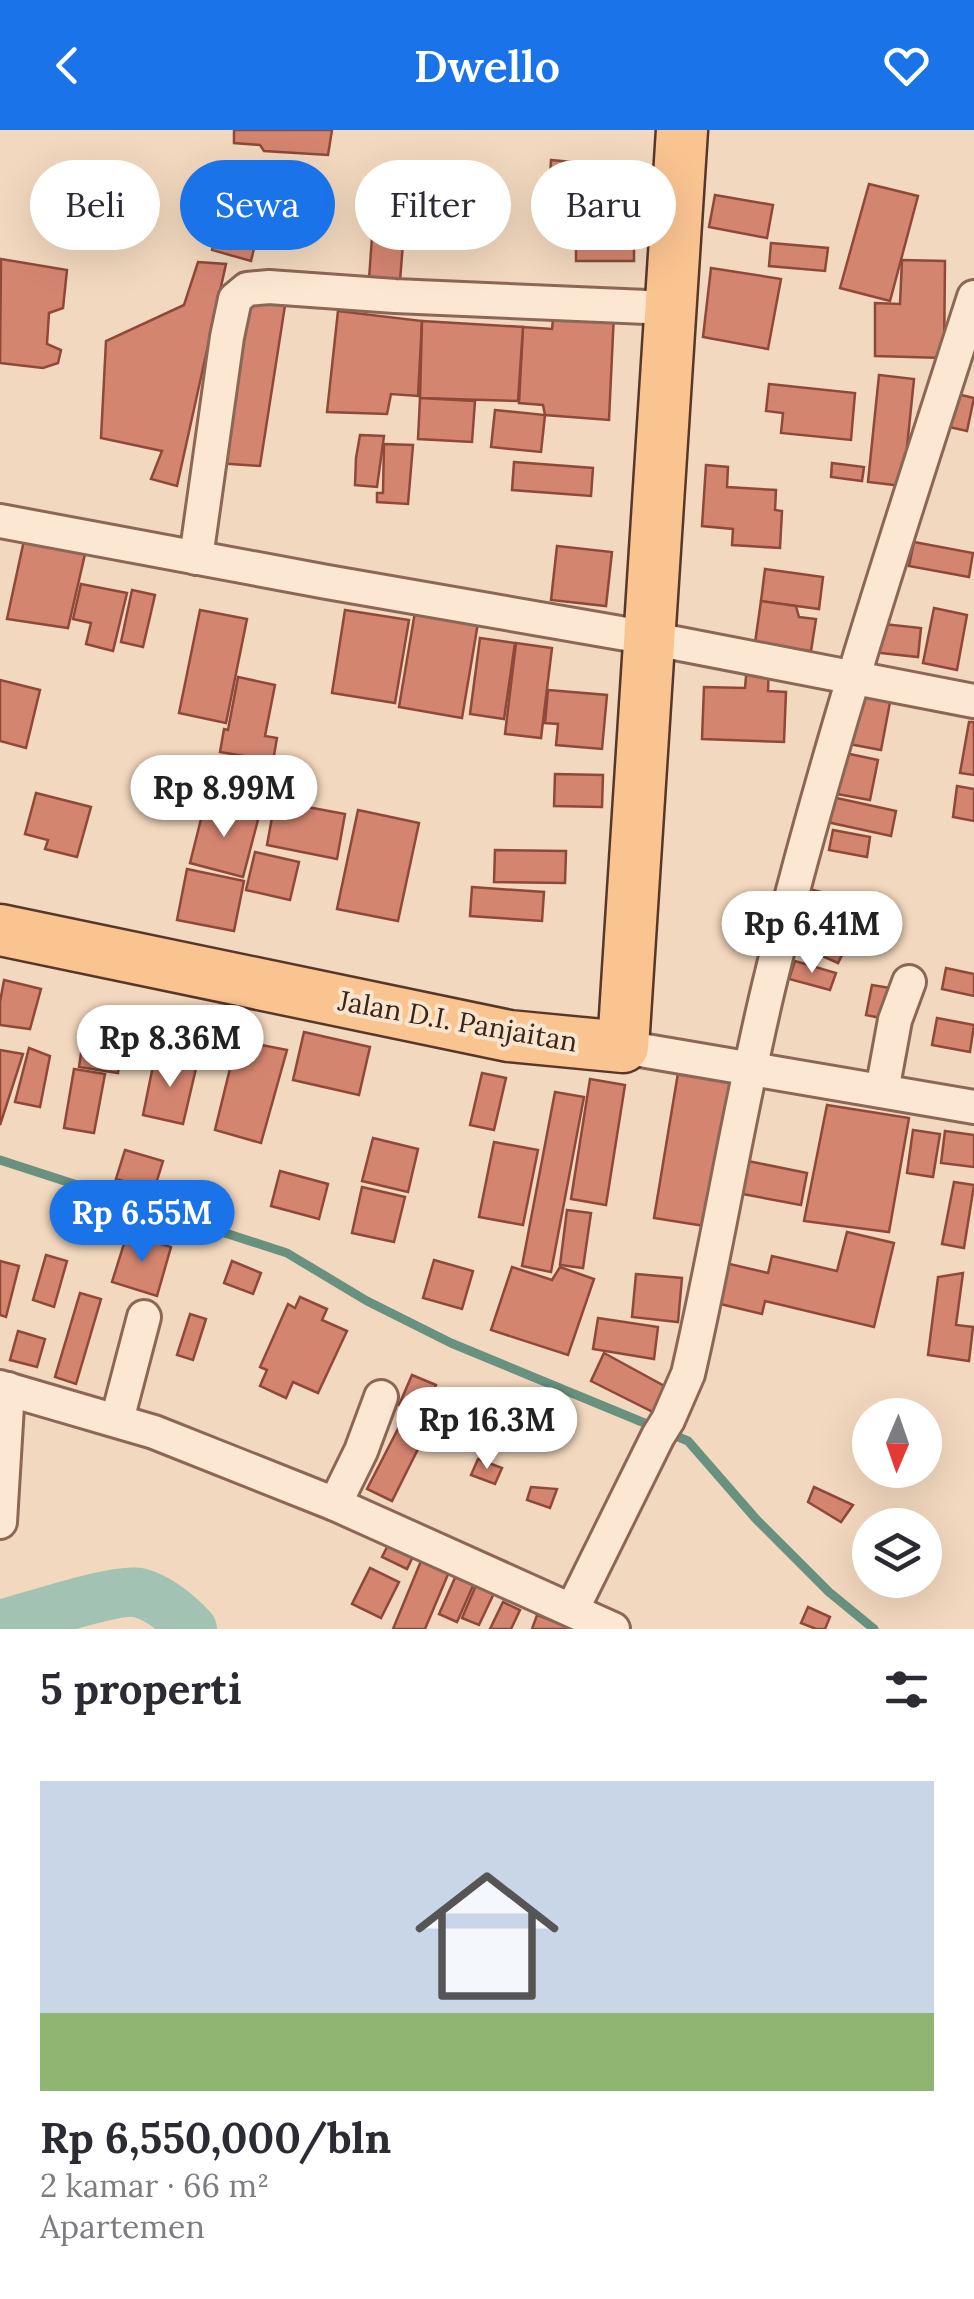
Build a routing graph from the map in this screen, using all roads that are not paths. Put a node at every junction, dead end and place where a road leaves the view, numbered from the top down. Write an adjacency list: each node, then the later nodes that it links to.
1 (682, 130): 3 (main road)
2 (974, 297): 7 (street)
3 (670, 308): 5 (street); 6 (main road)
4 (0, 521): 5 (street)
5 (196, 558): 6 (street)
6 (649, 638): 7 (street); 11 (main road)
7 (853, 676): 8 (street); 12 (street)
8 (974, 700)
9 (0, 930): 11 (main road, Jalan D.I. Panjaitan)
10 (909, 982): 13 (street)
11 (623, 1047): 12 (street)
12 (748, 1069): 13 (street); 21 (street)
13 (882, 1092): 14 (street)
14 (974, 1106)
15 (144, 1317): 18 (street)
16 (4, 1388): 18 (street); 20 (street)
17 (381, 1397): 19 (street)
18 (117, 1420): 19 (street)
19 (334, 1504): 21 (street)
20 (0, 1522)
21 (590, 1622)

